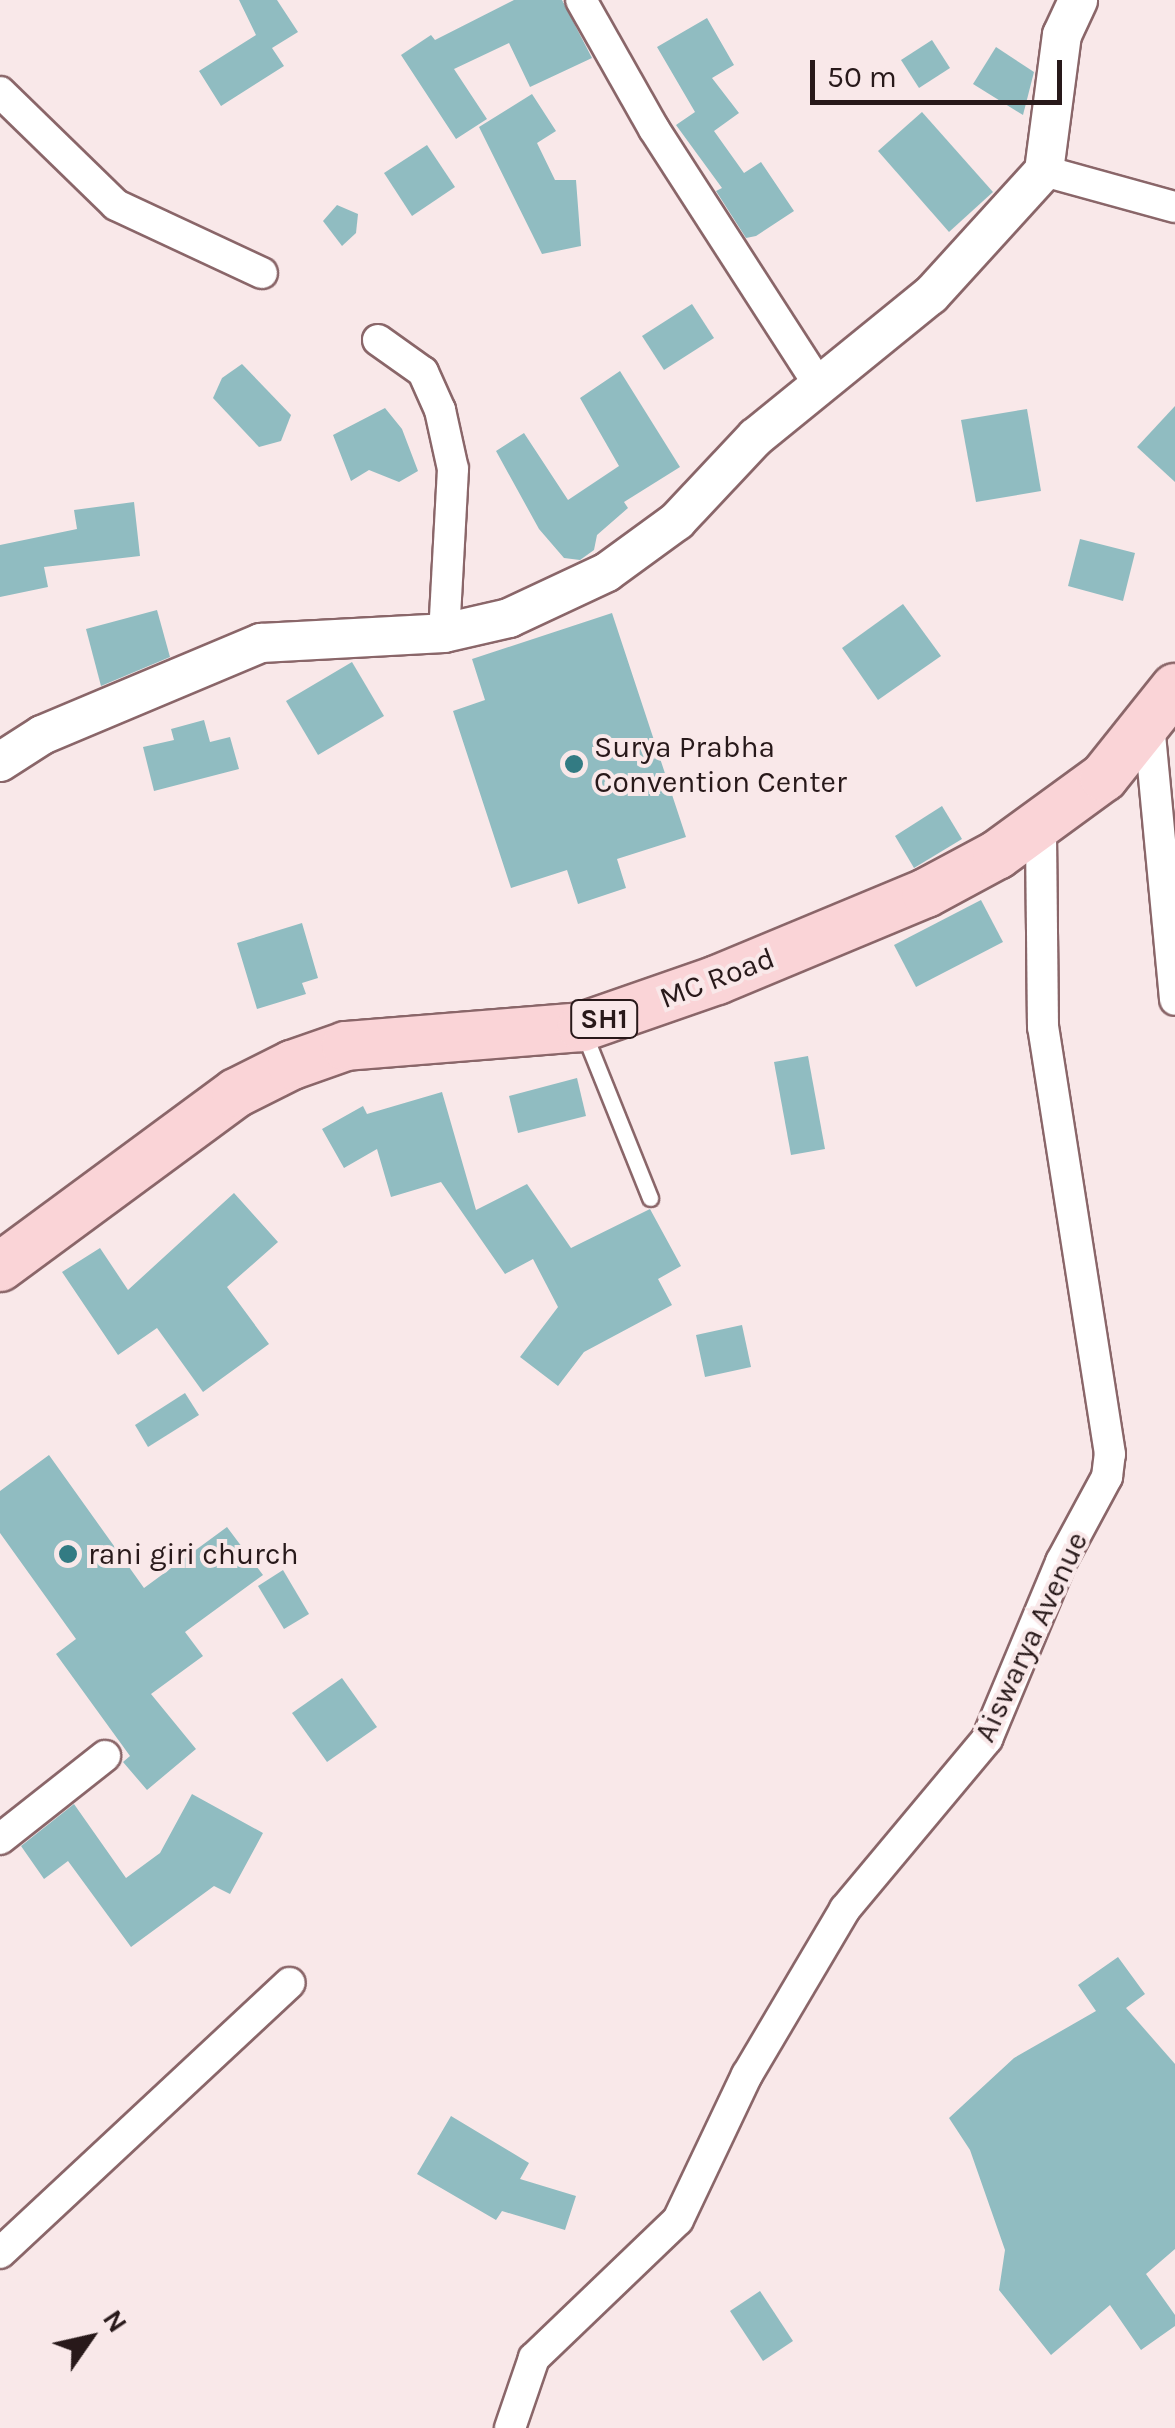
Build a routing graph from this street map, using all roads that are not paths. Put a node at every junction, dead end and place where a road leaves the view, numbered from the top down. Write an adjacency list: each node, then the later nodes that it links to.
1 (581, 0): 8 (street)
2 (1078, 0): 4 (street)
3 (0, 92): 6 (street)
4 (1044, 170): 5 (street); 8 (street)
5 (1175, 207)
6 (262, 273)
7 (378, 340): 9 (street)
8 (819, 386): 9 (street)
9 (444, 633): 11 (street)
10 (1162, 706): 12 (main road, MC Road / SH1); 13 (street)
11 (0, 762)
12 (1040, 820): 14 (main road, MC Road / SH1); 21 (street, Aiswarya Avenue)
13 (1175, 1000)
14 (582, 1027): 15 (lane); 16 (main road, MC Road / SH1)
15 (650, 1198)
16 (0, 1267)
17 (105, 1756): 18 (street)
18 (0, 1839)
19 (290, 1983): 20 (street)
20 (0, 2253)
21 (510, 2428)

